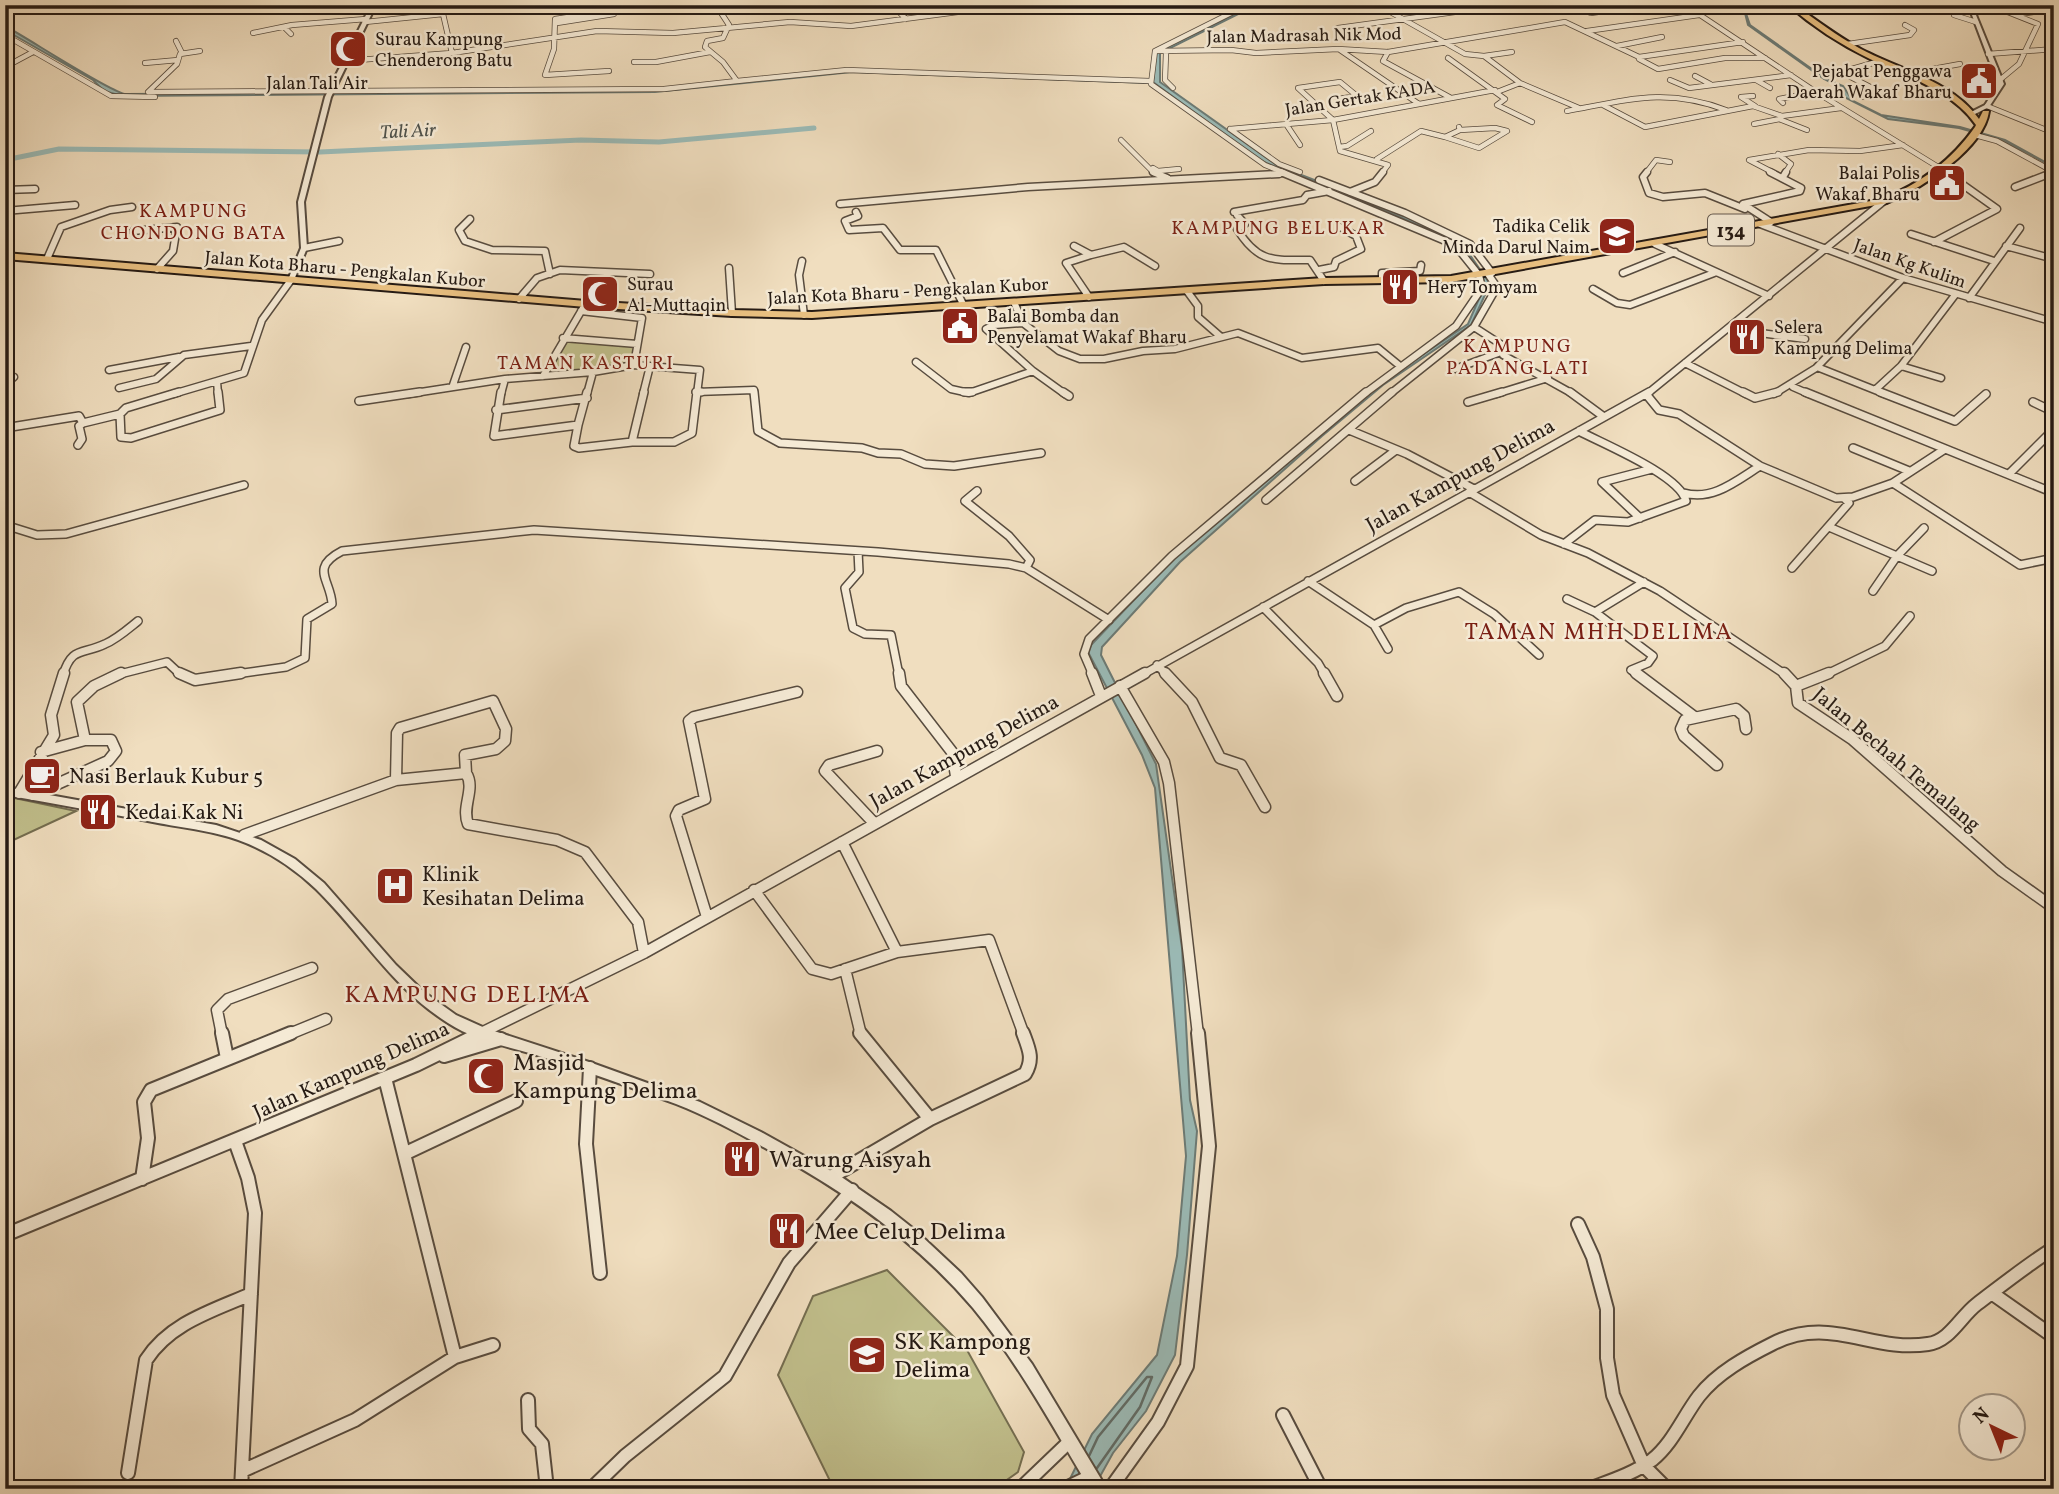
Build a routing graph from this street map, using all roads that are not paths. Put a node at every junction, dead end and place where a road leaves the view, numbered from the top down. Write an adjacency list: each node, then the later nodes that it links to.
1 (374, 5): 26 (street)
2 (716, 5): 33 (street)
3 (891, 5): 24 (street)
4 (1011, 5): 24 (street)
5 (1247, 5): 49 (street)
6 (1389, 5): 15 (street)
7 (1506, 5): 25 (street)
8 (1565, 5): 9 (street)
9 (1649, 5)
10 (1685, 5): 20 (street)
11 (1927, 5): 17 (street)
12 (1982, 5): 28 (street)
13 (1990, 5): 22 (street)
14 (2041, 5): 18 (street)
15 (1379, 6): 25 (street)
16 (1794, 6): 31 (main road); 31 (main road)
17 (1939, 10)
18 (2048, 10): 19 (street); 22 (street)
19 (2054, 13)
20 (1699, 15): 27 (street); 43 (street)
21 (1954, 15): 28 (street)
22 (2016, 15): 58 (street)
23 (1641, 16): 27 (street)
24 (906, 19): 33 (street)
25 (1405, 19): 34 (street); 42 (street)
26 (365, 20): 32 (street); 55 (street); 66 (street)
27 (1649, 20): 35 (street)
28 (1976, 22): 57 (street)
29 (557, 23): 29 (street); 39 (street)
30 (1905, 25): 44 (street)
31 (1822, 26): 44 (main road)
32 (284, 27): 36 (street); 37 (street)
33 (727, 27): 39 (street); 51 (street)
34 (1338, 28)
35 (1585, 31): 42 (street, Jalan Madrasah Nik Mod); 45 (street)
36 (253, 33)
37 (291, 34)
38 (5, 35): 50 (street, Jalan Tali Air)
39 (556, 36): 55 (street); 72 (street)
40 (1662, 37): 45 (street)
41 (176, 41): 54 (street)
42 (1443, 41): 52 (street, Jalan Madrasah Nik Mod); 59 (street)
43 (1743, 41): 60 (street); 62 (street)
44 (1845, 42): 67 (main road)
45 (1617, 46): 60 (street)
46 (1338, 49): 52 (street, Jalan Madrasah Nik Mod); 56 (street, Jalan Madrasah Nik Mod); 95 (street)
47 (2054, 49): 58 (street)
48 (200, 51): 54 (street)
49 (1155, 51): 56 (street, Jalan Madrasah Nik Mod); 80 (street)
50 (33, 52): 63 (street); 89 (street, Jalan Tali Air)
51 (710, 52): 68 (street); 79 (street)
52 (1388, 52): 92 (street)
53 (1512, 52): 59 (street)
54 (182, 53): 64 (street)
55 (452, 53): 66 (street)
56 (1166, 53): 84 (street)
57 (1988, 54): 58 (street); 77 (street)
58 (2023, 54): 77 (street)
59 (1484, 56): 82 (street)
60 (1641, 57): 62 (street)
61 (1448, 58): 86 (street)
62 (1765, 58): 74 (street)
63 (13, 60): 65 (street); 71 (street)
64 (178, 60): 69 (street); 89 (street)
65 (5, 61)
66 (344, 61): 89 (street)
67 (1880, 61): 73 (main road); 91 (street)
68 (634, 62)
69 (145, 63)
70 (1960, 64): 73 (street)
71 (5, 67)
72 (609, 71)
73 (1905, 74): 103 (main road)
74 (1791, 75): 76 (street); 87 (street)
75 (1695, 76): 83 (street)
76 (1755, 79): 83 (street); 85 (street)
77 (2001, 79): 100 (street)
78 (1670, 80): 83 (street)
79 (737, 81): 80 (street, Jalan Tali Air); 89 (street, Jalan Tali Air)
80 (1150, 82): 81 (street); 128 (street)
81 (1112, 83)
82 (1520, 83): 86 (street, Jalan Gertak KADA); 98 (street)
83 (1712, 85)
84 (1173, 88)
85 (1770, 88)
86 (1496, 91): 92 (street, Jalan Gertak KADA); 106 (street)
87 (1815, 92): 94 (street); 99 (street)
88 (645, 94): 89 (street, Jalan Tali Air)
89 (329, 95): 156 (street)
90 (1753, 96): 97 (street)
91 (1861, 97)
92 (1451, 98): 95 (street, Jalan Gertak KADA)
93 (1338, 99): 105 (street)
94 (1783, 103)
95 (1419, 104): 105 (street, Jalan Gertak KADA)
96 (1603, 105): 98 (street); 101 (street); 101 (street)
97 (1755, 106): 101 (street); 104 (street)
98 (1580, 108): 102 (street)
99 (1841, 108): 104 (street); 118 (street)
100 (1985, 109): 103 (main road); 109 (main road); 112 (street)
101 (1727, 110)
102 (1567, 111)
103 (1969, 113): 109 (main road); 116 (main road)
104 (1779, 117): 108 (street); 110 (street)
105 (1333, 120): 107 (street, Jalan Gertak KADA); 119 (street)
106 (1532, 121)
107 (1286, 124): 117 (street); 136 (street, Jalan Gertak KADA)
108 (1754, 124)
109 (1980, 125): 113 (main road)
110 (1807, 130)
111 (1371, 131): 119 (street)
112 (2054, 133)
113 (1975, 135): 116 (main road); 127 (street)
114 (1445, 137): 114 (street); 122 (street)
115 (1121, 140): 124 (street)
116 (1964, 143): 126 (main road, 134)
117 (1300, 145)
118 (1903, 145): 120 (street); 126 (street)
119 (1339, 147): 122 (street)
120 (1778, 154): 129 (street); 129 (street)
121 (1169, 159): 125 (street)
122 (1377, 159): 136 (street)
123 (1670, 162): 141 (street)
124 (1146, 166): 125 (street); 131 (street)
125 (1179, 169): 130 (street)
126 (1942, 169): 137 (main road, 134); 152 (street)
127 (2054, 172): 132 (street)
128 (1288, 174): 130 (street); 135 (street)
129 (1783, 177): 141 (street)
130 (1189, 179): 131 (street)
131 (1174, 180): 138 (street)
132 (2015, 187)
133 (35, 189): 134 (street)
134 (5, 190)
135 (1329, 191): 169 (street); 174 (street)
136 (1350, 192): 174 (street)
137 (1884, 201): 145 (main road, 134); 157 (street, Jalan Kampung Delima)
138 (840, 204)
139 (75, 205): 142 (street)
140 (132, 207): 161 (street)
141 (1745, 208): 145 (street)
142 (5, 211)
143 (856, 212): 187 (street)
144 (470, 219): 172 (street)
145 (1771, 222): 146 (main road, 134)
146 (1760, 224): 153 (main road, 134); 157 (street, Jalan Kg Kulim)
147 (1340, 227): 169 (street)
148 (2020, 228): 155 (street)
149 (133, 231): 168 (street)
150 (1911, 234): 152 (street)
151 (339, 241): 156 (street)
152 (1934, 242): 164 (street)
153 (1655, 244): 158 (street); 174 (main road, 134)
154 (1074, 246): 159 (street)
155 (2006, 246): 162 (street); 164 (street)
156 (303, 248): 177 (street)
157 (1827, 250): 176 (street, Jalan Kg Kulim); 182 (street, Jalan Kampung Delima)
158 (1677, 252): 170 (street); 171 (street)
159 (1091, 255): 166 (street); 183 (street)
160 (5, 256): 161 (main road, Jalan Kota Bharu - Pengkalan Kubor / 134)
161 (47, 259): 168 (main road, Jalan Kota Bharu - Pengkalan Kubor / 134)
162 (2054, 259)
163 (802, 261): 190 (street)
164 (1994, 261): 184 (street)
165 (1421, 265): 175 (street)
166 (1155, 266)
167 (729, 268): 189 (street)
168 (157, 269): 177 (main road, Jalan Kota Bharu - Pengkalan Kubor / 134)
169 (1319, 270): 178 (street)
170 (1623, 273)
171 (1714, 273): 179 (street); 182 (street)
172 (550, 274): 173 (street); 185 (street)
173 (650, 274)
174 (1486, 274): 175 (main road, Jalan Kota Bharu - Pengkalan Kubor / 134); 194 (street); 207 (street)
175 (1408, 276): 178 (main road, Jalan Kota Bharu - Pengkalan Kubor / 134)
176 (1903, 278): 181 (street, Jalan Kg Kulim); 209 (street)
177 (291, 280): 185 (main road, Jalan Kota Bharu - Pengkalan Kubor / 134); 199 (street)
178 (1324, 281): 180 (main road, Jalan Kota Bharu - Pengkalan Kubor / 134)
179 (1593, 289)
180 (1188, 291): 183 (main road, Jalan Kota Bharu - Pengkalan Kubor / 134); 195 (street)
181 (1955, 295): 184 (street, Jalan Kg Kulim); 208 (street)
182 (1769, 296): 191 (street, Jalan Kampung Delima)
183 (1089, 297): 186 (main road, Jalan Kota Bharu - Pengkalan Kubor / 134)
184 (1969, 298): 192 (street, Jalan Kg Kulim)
185 (519, 299): 188 (main road, Jalan Kota Bharu - Pengkalan Kubor / 134)
186 (1014, 302): 187 (main road, Jalan Kota Bharu - Pengkalan Kubor / 134); 193 (street)
187 (964, 306): 190 (main road, Jalan Kota Bharu - Pengkalan Kubor / 134)
188 (583, 307): 189 (main road, Jalan Kota Bharu - Pengkalan Kubor / 134); 196 (street); 198 (street)
189 (732, 313): 190 (main road, Jalan Kota Bharu - Pengkalan Kubor / 134)
190 (804, 315)
191 (1736, 322): 197 (street); 204 (street, Jalan Kampung Delima)
192 (2054, 322)
193 (1023, 323): 195 (street); 212 (street)
194 (1474, 327): 201 (street); 241 (street)
195 (1221, 337): 207 (street)
196 (564, 338): 198 (street); 214 (street)
197 (1805, 339)
198 (637, 344): 205 (street)
199 (251, 346): 202 (street); 219 (street)
200 (466, 347): 221 (street)
201 (1501, 352): 210 (street); 216 (street)
202 (178, 357): 211 (street); 222 (street)
203 (916, 362): 212 (street)
204 (1685, 363): 223 (street); 226 (street, Jalan Kampung Delima)
205 (634, 365): 206 (street); 213 (street)
206 (650, 366): 225 (street); 243 (street)
207 (1400, 366): 280 (street)
208 (1901, 366): 218 (street); 224 (street)
209 (1817, 367): 223 (street); 224 (street)
210 (1455, 369)
211 (109, 370)
212 (1033, 370): 228 (street)
213 (593, 372): 214 (street); 229 (street)
214 (543, 376): 217 (street)
215 (15, 377): 220 (street)
216 (1548, 378): 231 (street); 236 (street)
217 (505, 379): 221 (street); 233 (street)
218 (1941, 379)
219 (216, 380): 235 (street); 235 (street)
220 (5, 385)
221 (453, 385): 230 (street)
222 (119, 387)
223 (1793, 387): 246 (street)
224 (1875, 390): 227 (street)
225 (696, 392): 243 (street); 248 (street)
226 (1646, 394): 236 (street, Jalan Kampung Delima); 249 (street)
227 (1986, 394)
228 (1069, 396)
229 (587, 398): 233 (street); 238 (street)
230 (359, 401)
231 (1468, 402)
232 (2033, 402): 234 (street)
233 (496, 410): 238 (street)
234 (2054, 412)
235 (120, 414): 237 (street)
236 (1604, 417): 242 (street, Jalan Kampung Delima)
237 (83, 422): 239 (street); 244 (street)
238 (578, 425): 243 (street)
239 (5, 428)
240 (2054, 429): 252 (street)
241 (1349, 430): 247 (street, Jalan Bechah Temalang); 261 (street)
242 (1578, 431): 250 (street); 257 (street, Jalan Kampung Delima)
243 (632, 442)
244 (78, 445)
245 (1853, 448): 251 (street)
246 (1945, 449): 251 (street); 252 (street)
247 (1396, 450): 253 (street); 257 (street, Jalan Bechah Temalang)
248 (1041, 453)
249 (1760, 466): 258 (street); 260 (street)
250 (1652, 469): 258 (street); 262 (street)
251 (1909, 471): 254 (street)
252 (2009, 474): 259 (street)
253 (1355, 481)
254 (1893, 483): 260 (street); 269 (street)
255 (244, 485): 263 (street)
256 (977, 491): 270 (street)
257 (1472, 491): 266 (street, Jalan Bechah Temalang); 273 (street, Jalan Kampung Delima)
258 (1684, 493): 262 (street)
259 (2054, 493)
260 (1845, 499): 264 (street)
261 (1266, 500)
262 (1640, 518): 266 (street)
263 (5, 525)
264 (1829, 527): 268 (street); 271 (street)
265 (1924, 528): 268 (street)
266 (1564, 544): 274 (street, Jalan Bechah Temalang)
267 (858, 551): 270 (street); 293 (street); 298 (street)
268 (1896, 556): 272 (street); 275 (street)
269 (2054, 558)
270 (1026, 568): 280 (street)
271 (1792, 568)
272 (1932, 571)
273 (1308, 581): 277 (street, Jalan Kampung Delima); 282 (street)
274 (1644, 582): 278 (street); 287 (street, Jalan Bechah Temalang)
275 (1873, 591)
276 (1567, 599): 278 (street)
277 (1263, 607): 285 (street, Jalan Kampung Delima); 290 (street)
278 (1595, 612): 291 (street)
279 (1910, 616): 287 (street)
280 (1108, 620): 289 (street)
281 (138, 621): 295 (street)
282 (1374, 625): 283 (street); 284 (street)
283 (1388, 649)
284 (1539, 655)
285 (1157, 666): 286 (street, Jalan Kampung Delima); 301 (street)
286 (1120, 686): 289 (street, Jalan Kampung Delima); 347 (street)
287 (1796, 686): 306 (street, Jalan Bechah Temalang)
288 (797, 692): 307 (street)
289 (1102, 696): 298 (street, Jalan Kampung Delima)
290 (1337, 696)
291 (1693, 716): 292 (street); 296 (street)
292 (1746, 729)
293 (85, 740): 295 (street); 300 (street)
294 (877, 751): 302 (street)
295 (40, 753): 300 (street)
296 (1717, 765)
297 (466, 772): 299 (street); 299 (street); 309 (street)
298 (956, 776): 302 (street, Jalan Kampung Delima)
299 (396, 780): 303 (street)
300 (19, 793): 303 (street)
301 (1265, 807)
302 (874, 823): 304 (street, Jalan Kampung Delima)
303 (244, 835): 313 (street)
304 (842, 842): 305 (street, Jalan Kampung Delima); 308 (street)
305 (754, 890): 307 (street, Jalan Kampung Delima); 311 (street)
306 (2054, 908)
307 (707, 917): 309 (street, Jalan Kampung Delima)
308 (897, 952): 311 (street); 320 (street)
309 (644, 953): 313 (street, Jalan Kampung Delima)
310 (312, 968): 315 (street)
311 (845, 970): 320 (street)
312 (326, 1018): 315 (street)
313 (483, 1032): 314 (street); 316 (street, Jalan Kampung Delima)
314 (502, 1039): 316 (street); 317 (street)
315 (227, 1058): 324 (street)
316 (416, 1065): 318 (street, Jalan Kampung Delima)
317 (590, 1068): 323 (street); 329 (street)
318 (385, 1078): 321 (street, Jalan Kampung Delima); 322 (street)
319 (516, 1101): 322 (street)
320 (930, 1119): 323 (street)
321 (235, 1141): 324 (street, Jalan Kampung Delima); 330 (street)
322 (406, 1153): 334 (street)
323 (831, 1177): 325 (street)
324 (142, 1179): 327 (street, Jalan Kampung Delima)
325 (852, 1190): 337 (street); 342 (street)
326 (1578, 1224): 338 (street)
327 (5, 1235)
328 (2054, 1248): 331 (street)
329 (600, 1273)
330 (251, 1294): 339 (street); 340 (street)
331 (1993, 1294): 332 (street); 338 (street)
332 (2054, 1337)
333 (494, 1345): 334 (street)
334 (455, 1357): 339 (street)
335 (528, 1400): 344 (street)
336 (1283, 1415): 348 (street)
337 (1070, 1441): 341 (street); 345 (street)
338 (1644, 1466): 349 (street); 350 (street)
339 (242, 1471): 343 (street)
340 (128, 1473)
341 (1095, 1483): 346 (street)
342 (589, 1488)
343 (240, 1489)
344 (547, 1489)
345 (1020, 1489)
346 (1064, 1489)
347 (1110, 1489)
348 (1321, 1489)
349 (1589, 1489)
350 (1667, 1489)

